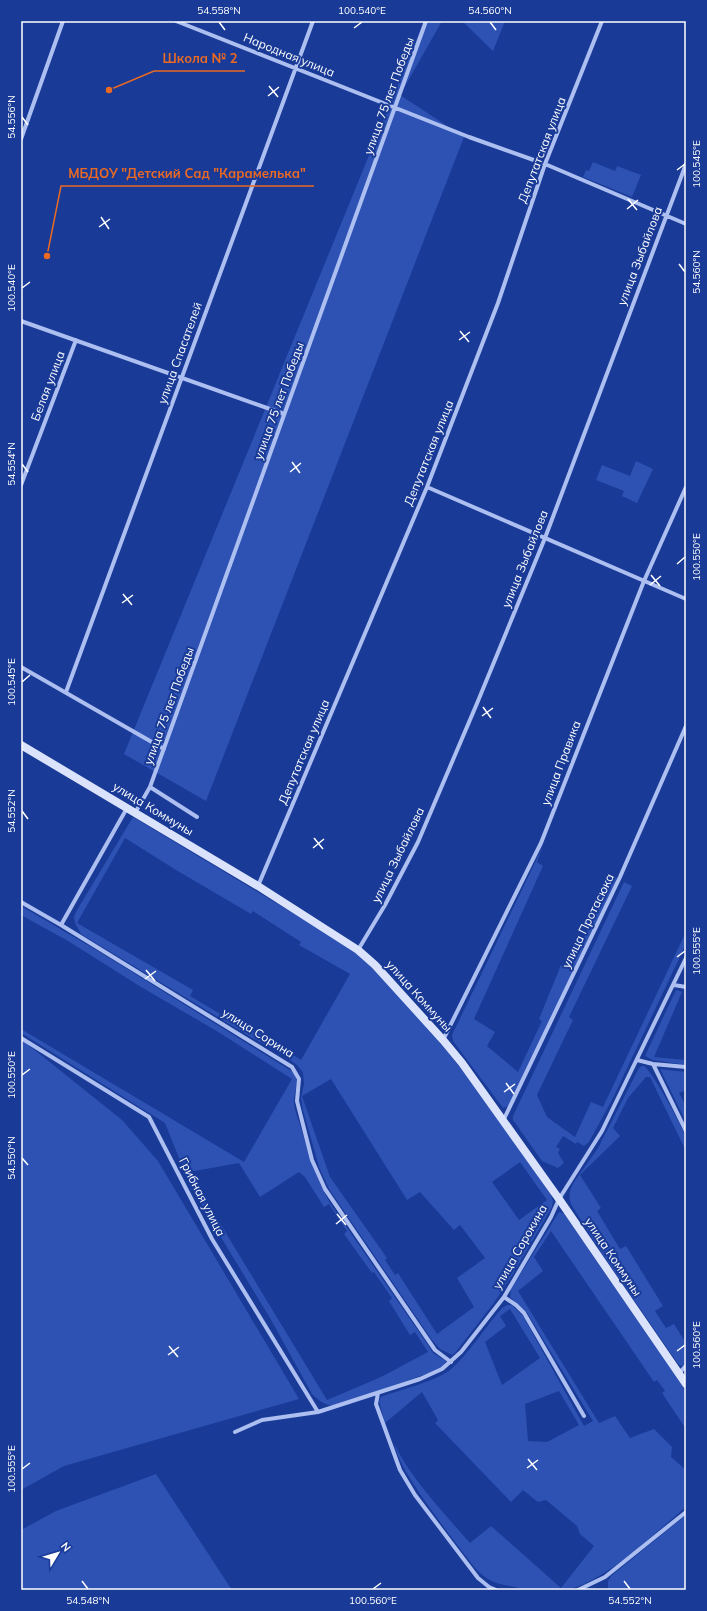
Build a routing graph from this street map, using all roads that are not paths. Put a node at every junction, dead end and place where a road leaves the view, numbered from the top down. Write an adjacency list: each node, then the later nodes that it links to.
1 (63, 21): 9 (street)
2 (176, 21): 6 (street, Народная улица)
3 (313, 21): 7 (street, улица Спасателей)
4 (426, 21): 8 (street, улица 75 лет Победы)
5 (602, 21): 10 (street, Депутатская улица)
6 (184, 23): 7 (street, Народная улица)
7 (296, 68): 8 (street, Народная улица); 16 (street, улица Спасателей)
8 (395, 108): 10 (street, Народная улица); 17 (street, улица 75 лет Победы)
9 (21, 139)
10 (545, 164): 12 (street, Народная улица); 19 (street, Депутатская улица)
11 (686, 164): 12 (street, улица Зыбайлова)
12 (666, 215): 13 (street, Народная улица); 21 (street, улица Зыбайлова)
13 (686, 224)
14 (21, 321): 15 (street)
15 (76, 340): 16 (street); 18 (street, Белая улица)
16 (181, 377): 17 (street); 25 (street, улица Спасателей)
17 (284, 414): 28 (street, улица 75 лет Победы)
18 (21, 485)
19 (427, 487): 21 (street); 33 (street, Депутатская улица)
20 (686, 487): 22 (street, улица Правика)
21 (545, 538): 22 (street); 36 (street, улица Зыбайлова)
22 (644, 581): 23 (street); 41 (street, улица Правика)
23 (686, 599)
24 (21, 667): 25 (street)
25 (66, 692): 28 (street)
26 (686, 726): 45 (street, улица Протасюка)
27 (21, 745): 30 (street, улица Коммуны)
28 (164, 749): 29 (street, улица 75 лет Победы)
29 (150, 787): 31 (street, улица 75 лет Победы); 32 (street)
30 (127, 808): 31 (street, улица Коммуны); 35 (street)
31 (135, 813): 33 (street, улица Коммуны)
32 (197, 816)
33 (258, 886): 36 (street, улица Коммуны)
34 (21, 902): 35 (street, улица Сорина)
35 (61, 925): 49 (street, улица Сорина)
36 (358, 950): 41 (street, улица Коммуны)
37 (686, 958): 38 (street, улица Сорокина)
38 (674, 985): 39 (street); 42 (street, улица Сорокина)
39 (686, 987)
40 (21, 1038): 54 (street, Грибная улица)
41 (443, 1040): 45 (street, улица Коммуны)
42 (637, 1060): 43 (street); 47 (street, улица Сорокина)
43 (653, 1064): 44 (street); 46 (street)
44 (686, 1067)
45 (503, 1121): 47 (street, улица Коммуны)
46 (686, 1131)
47 (559, 1199): 48 (street, улица Сорокина); 51 (street, улица Коммуны)
48 (504, 1297): 49 (street, улица Сорокина); 55 (street)
49 (451, 1362): 53 (street, улица Сорокина)
50 (686, 1366): 51 (street)
51 (678, 1373): 52 (street, улица Коммуны)
52 (686, 1384)
53 (378, 1393): 54 (street, улица Сорокина); 58 (street)
54 (318, 1412): 56 (street, улица Сорокина)
55 (584, 1416)
56 (235, 1432)
57 (686, 1512): 59 (street)
58 (496, 1590)
59 (578, 1590)

